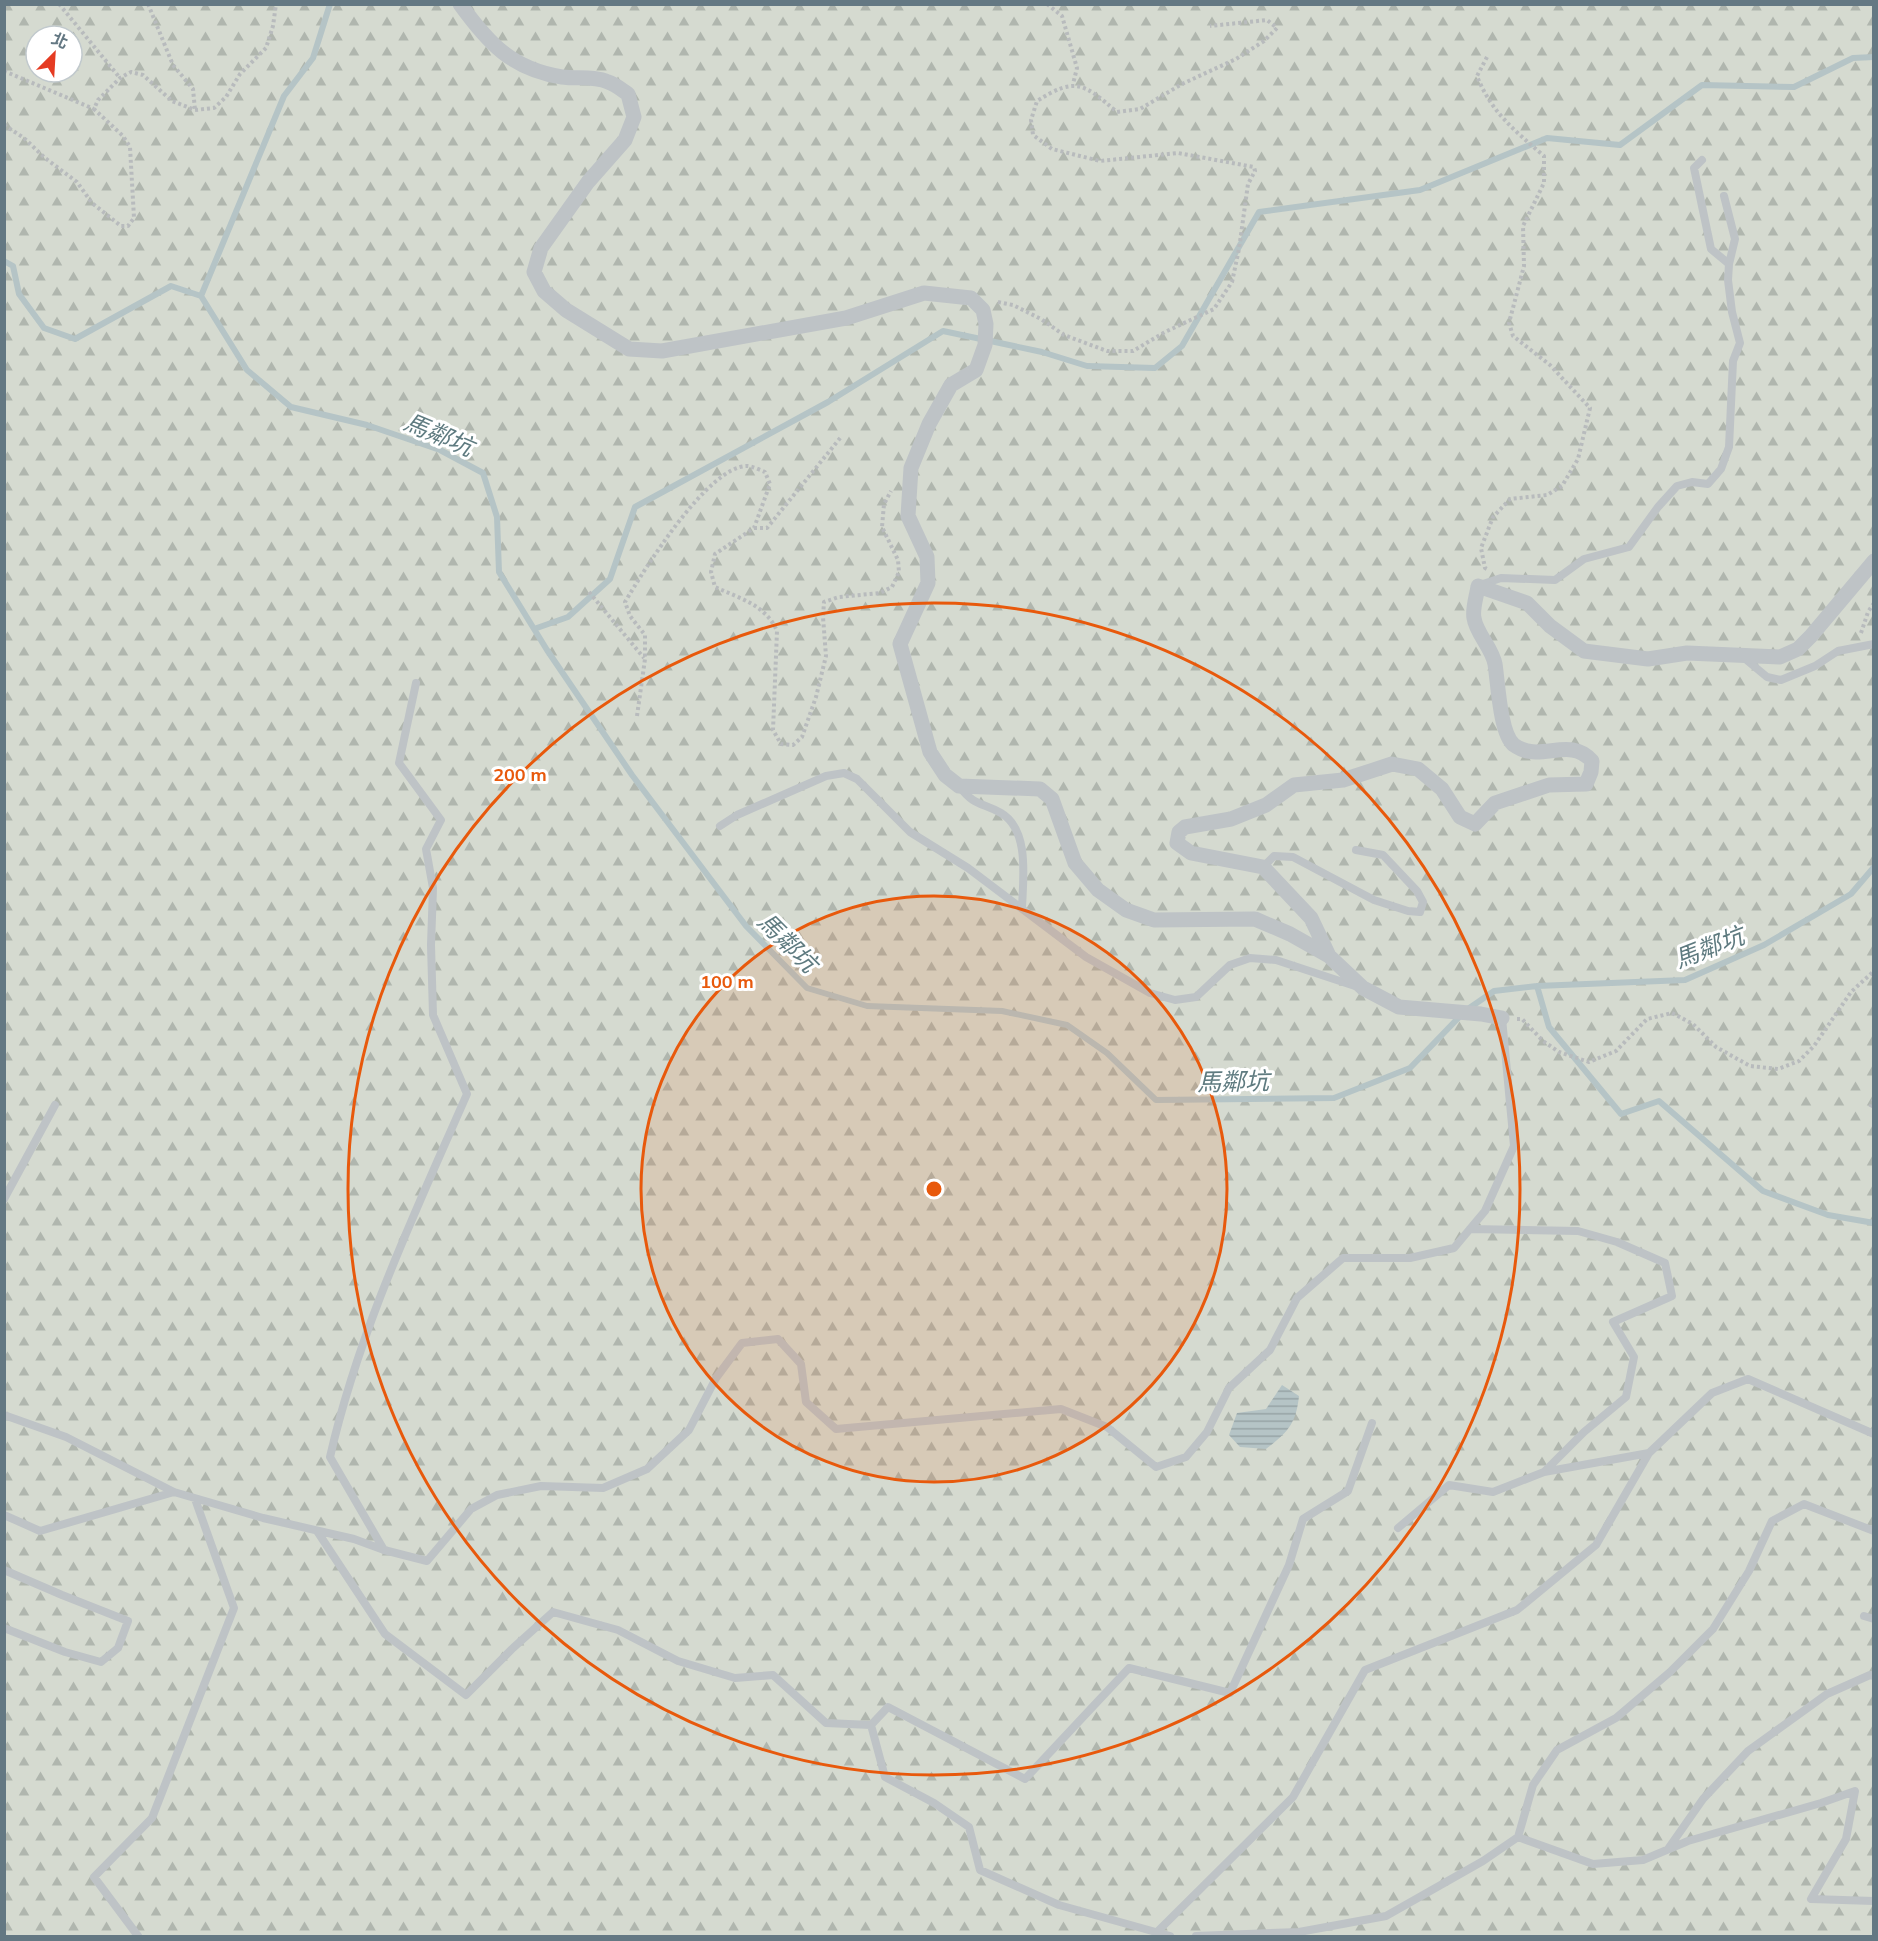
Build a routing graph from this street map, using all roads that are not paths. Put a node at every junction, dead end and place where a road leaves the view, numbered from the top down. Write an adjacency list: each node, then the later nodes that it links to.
1 (460, 4): 10 (street)
2 (1702, 160): 4 (lane)
3 (1724, 196): 4 (lane)
4 (1729, 264): 6 (lane)
5 (1874, 561): 8 (street)
6 (1478, 586): 8 (street); 13 (street)
7 (1874, 644): 8 (lane)
8 (1741, 656)
9 (416, 683): 32 (lane)
10 (959, 786): 14 (lane); 15 (street)
11 (720, 826): 14 (lane)
12 (1356, 850): 13 (lane)
13 (1263, 867): 15 (street)
14 (1022, 908): 16 (lane)
15 (1329, 956): 16 (street)
16 (1363, 988): 17 (street)
17 (1502, 1018): 20 (lane)
18 (54, 1105): 19 (lane)
19 (4, 1199)
20 (1470, 1229): 25 (lane); 32 (lane)
21 (4, 1415): 26 (lane)
22 (1372, 1423): 38 (lane)
23 (1874, 1434): 24 (lane)
24 (1649, 1453): 25 (lane); 42 (lane)
25 (1544, 1472): 29 (lane)
26 (174, 1492): 27 (lane); 28 (lane)
27 (195, 1499): 30 (lane); 43 (lane)
28 (4, 1515)
29 (1398, 1528)
30 (317, 1531): 32 (lane); 38 (lane)
31 (1874, 1531): 39 (lane)
32 (384, 1550)
33 (4, 1570): 36 (lane)
34 (1864, 1616): 35 (lane)
35 (1874, 1619)
36 (4, 1628)
37 (1874, 1676): 40 (lane)
38 (872, 1725): 42 (lane)
39 (1518, 1837): 40 (lane); 45 (lane)
40 (1668, 1849): 41 (lane)
41 (1874, 1901)
42 (1156, 1933): 44 (lane)
43 (138, 1936)
44 (1170, 1936)
45 (1196, 1936)

